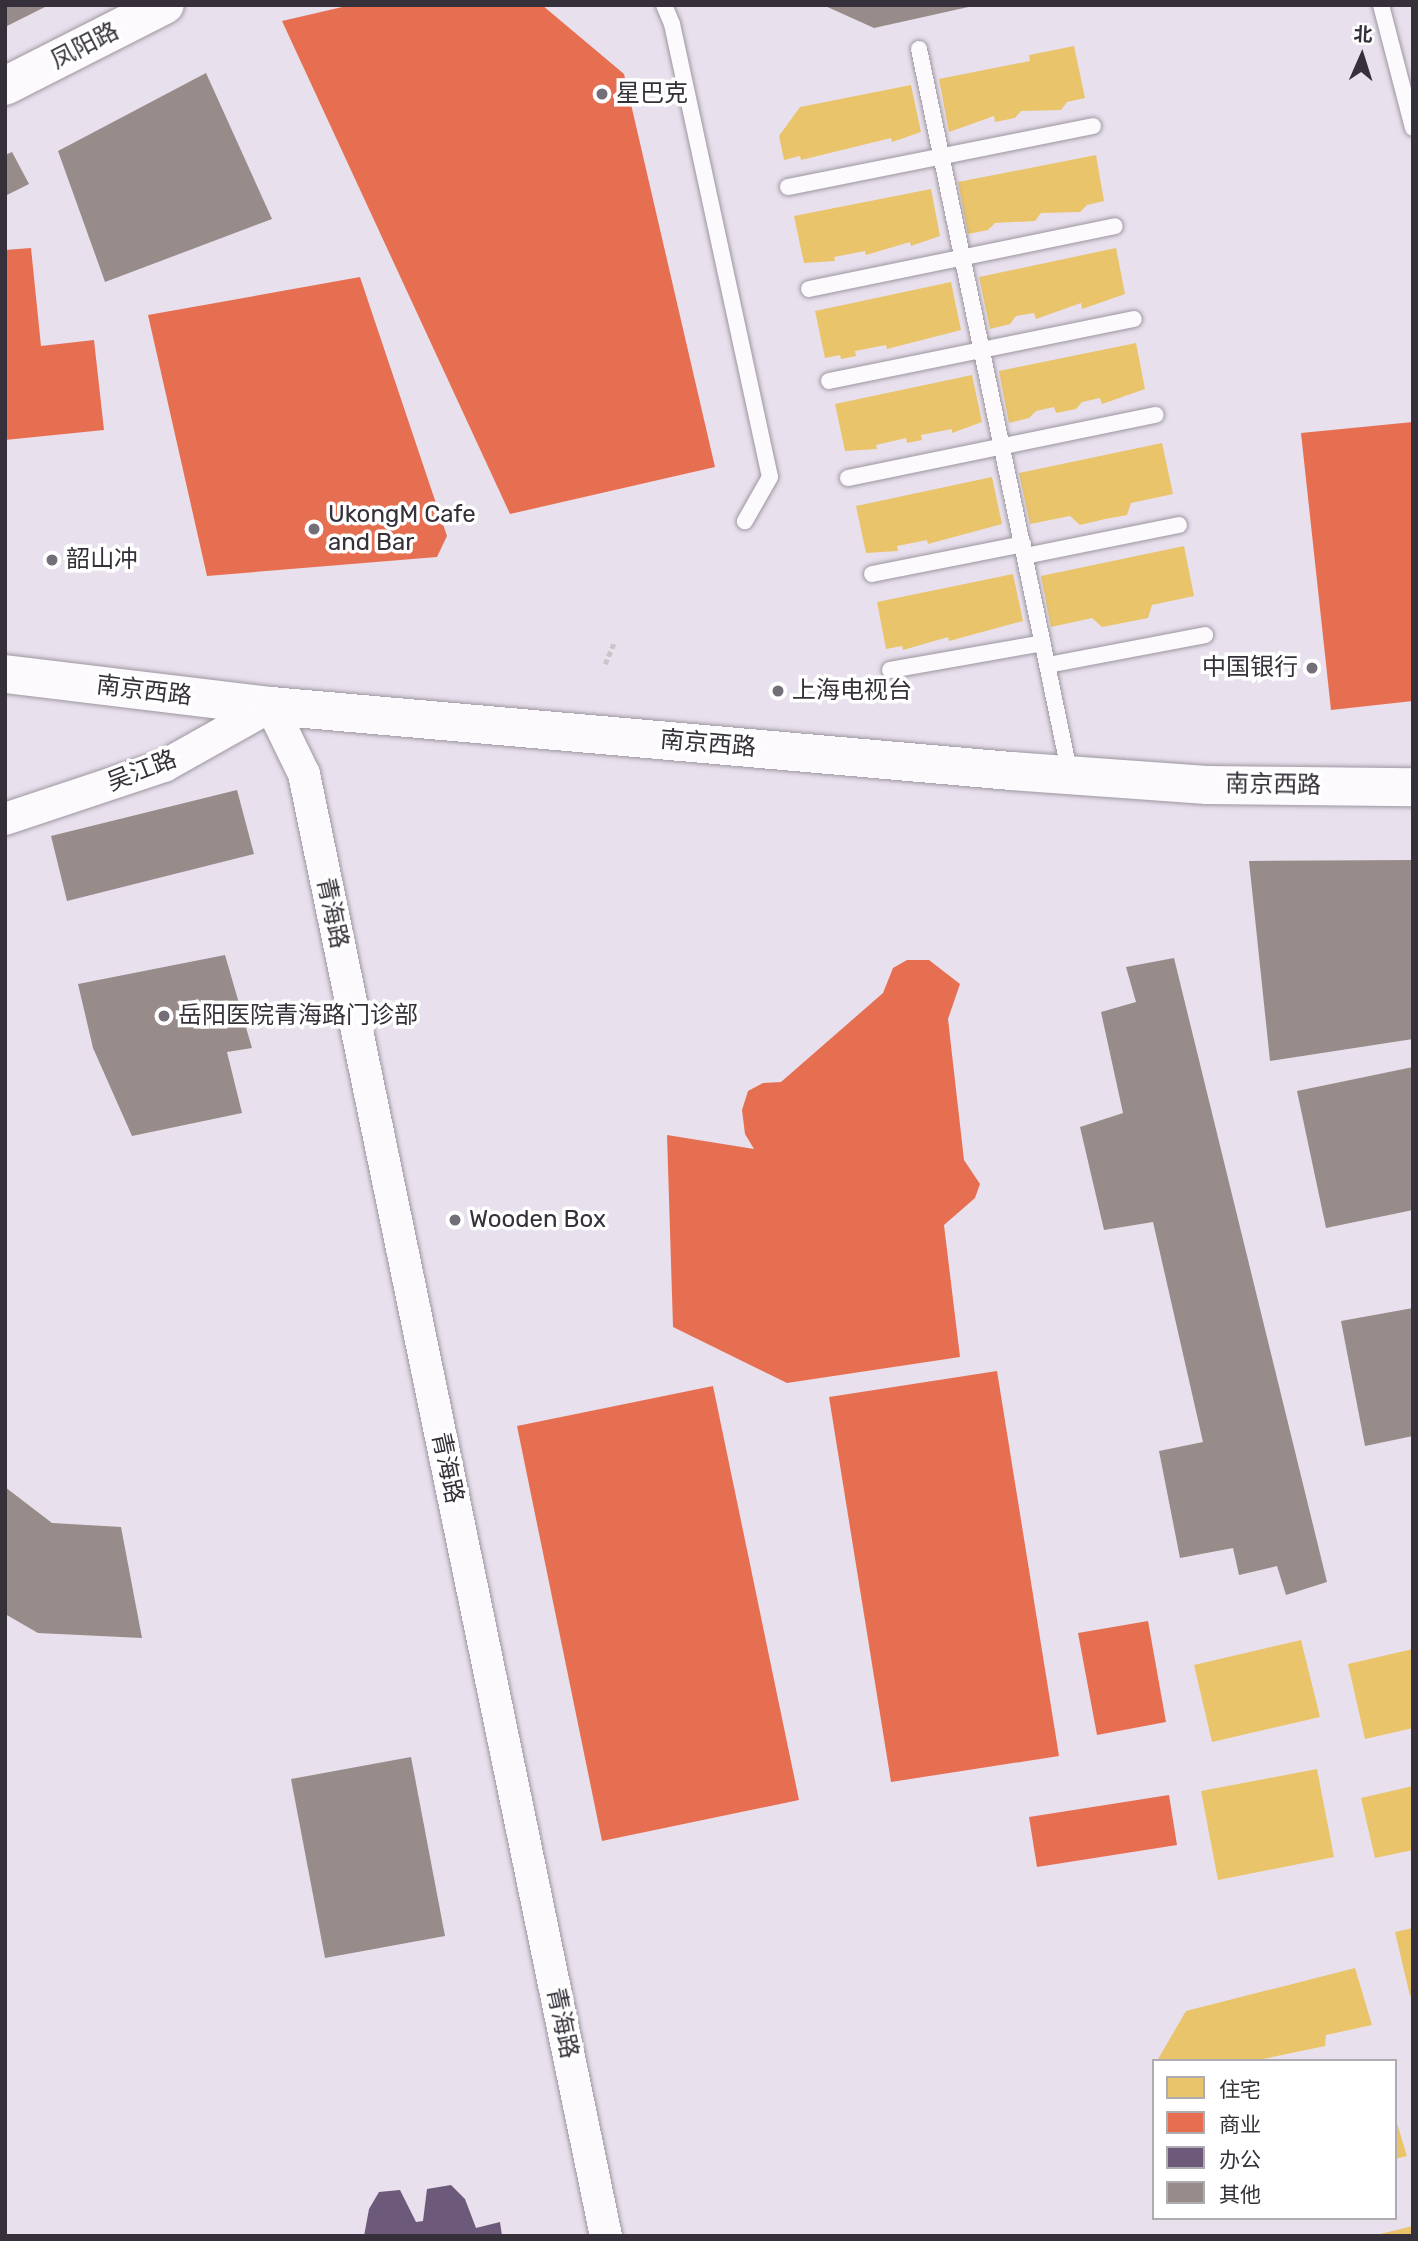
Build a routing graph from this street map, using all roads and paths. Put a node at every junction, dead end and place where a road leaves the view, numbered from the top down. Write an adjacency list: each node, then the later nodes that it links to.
1 (165, 5): 5 (main road, 凤阳路)
2 (664, 5): 19 (lane)
3 (1381, 5): 7 (lane)
4 (919, 49): 8 (lane)
5 (5, 86)
6 (1093, 126): 8 (lane)
7 (1413, 128)
8 (942, 156): 9 (lane); 11 (lane)
9 (788, 187)
10 (1115, 226): 11 (lane)
11 (963, 256): 12 (lane); 14 (lane)
12 (809, 289)
13 (1134, 319): 14 (lane)
14 (982, 350): 15 (lane); 17 (lane)
15 (829, 381)
16 (1156, 415): 17 (lane)
17 (1003, 446): 18 (lane); 21 (lane)
18 (848, 478)
19 (745, 521)
20 (1179, 525): 21 (lane)
21 (1024, 550): 22 (lane); 25 (lane)
22 (872, 574)
23 (1205, 635): 27 (lane)
24 (614, 643): 26 (path)
25 (1043, 643): 27 (lane); 28 (lane)
26 (605, 664)
27 (1048, 665): 31 (lane)
28 (890, 670)
29 (5, 674): 30 (main road, 南京西路)
30 (271, 706): 31 (main road, 南京西路); 33 (street, 吴江路); 34 (street, 青海路)
31 (1070, 775): 32 (main road, 南京西路)
32 (1413, 787)
33 (5, 819)
34 (606, 2236)

